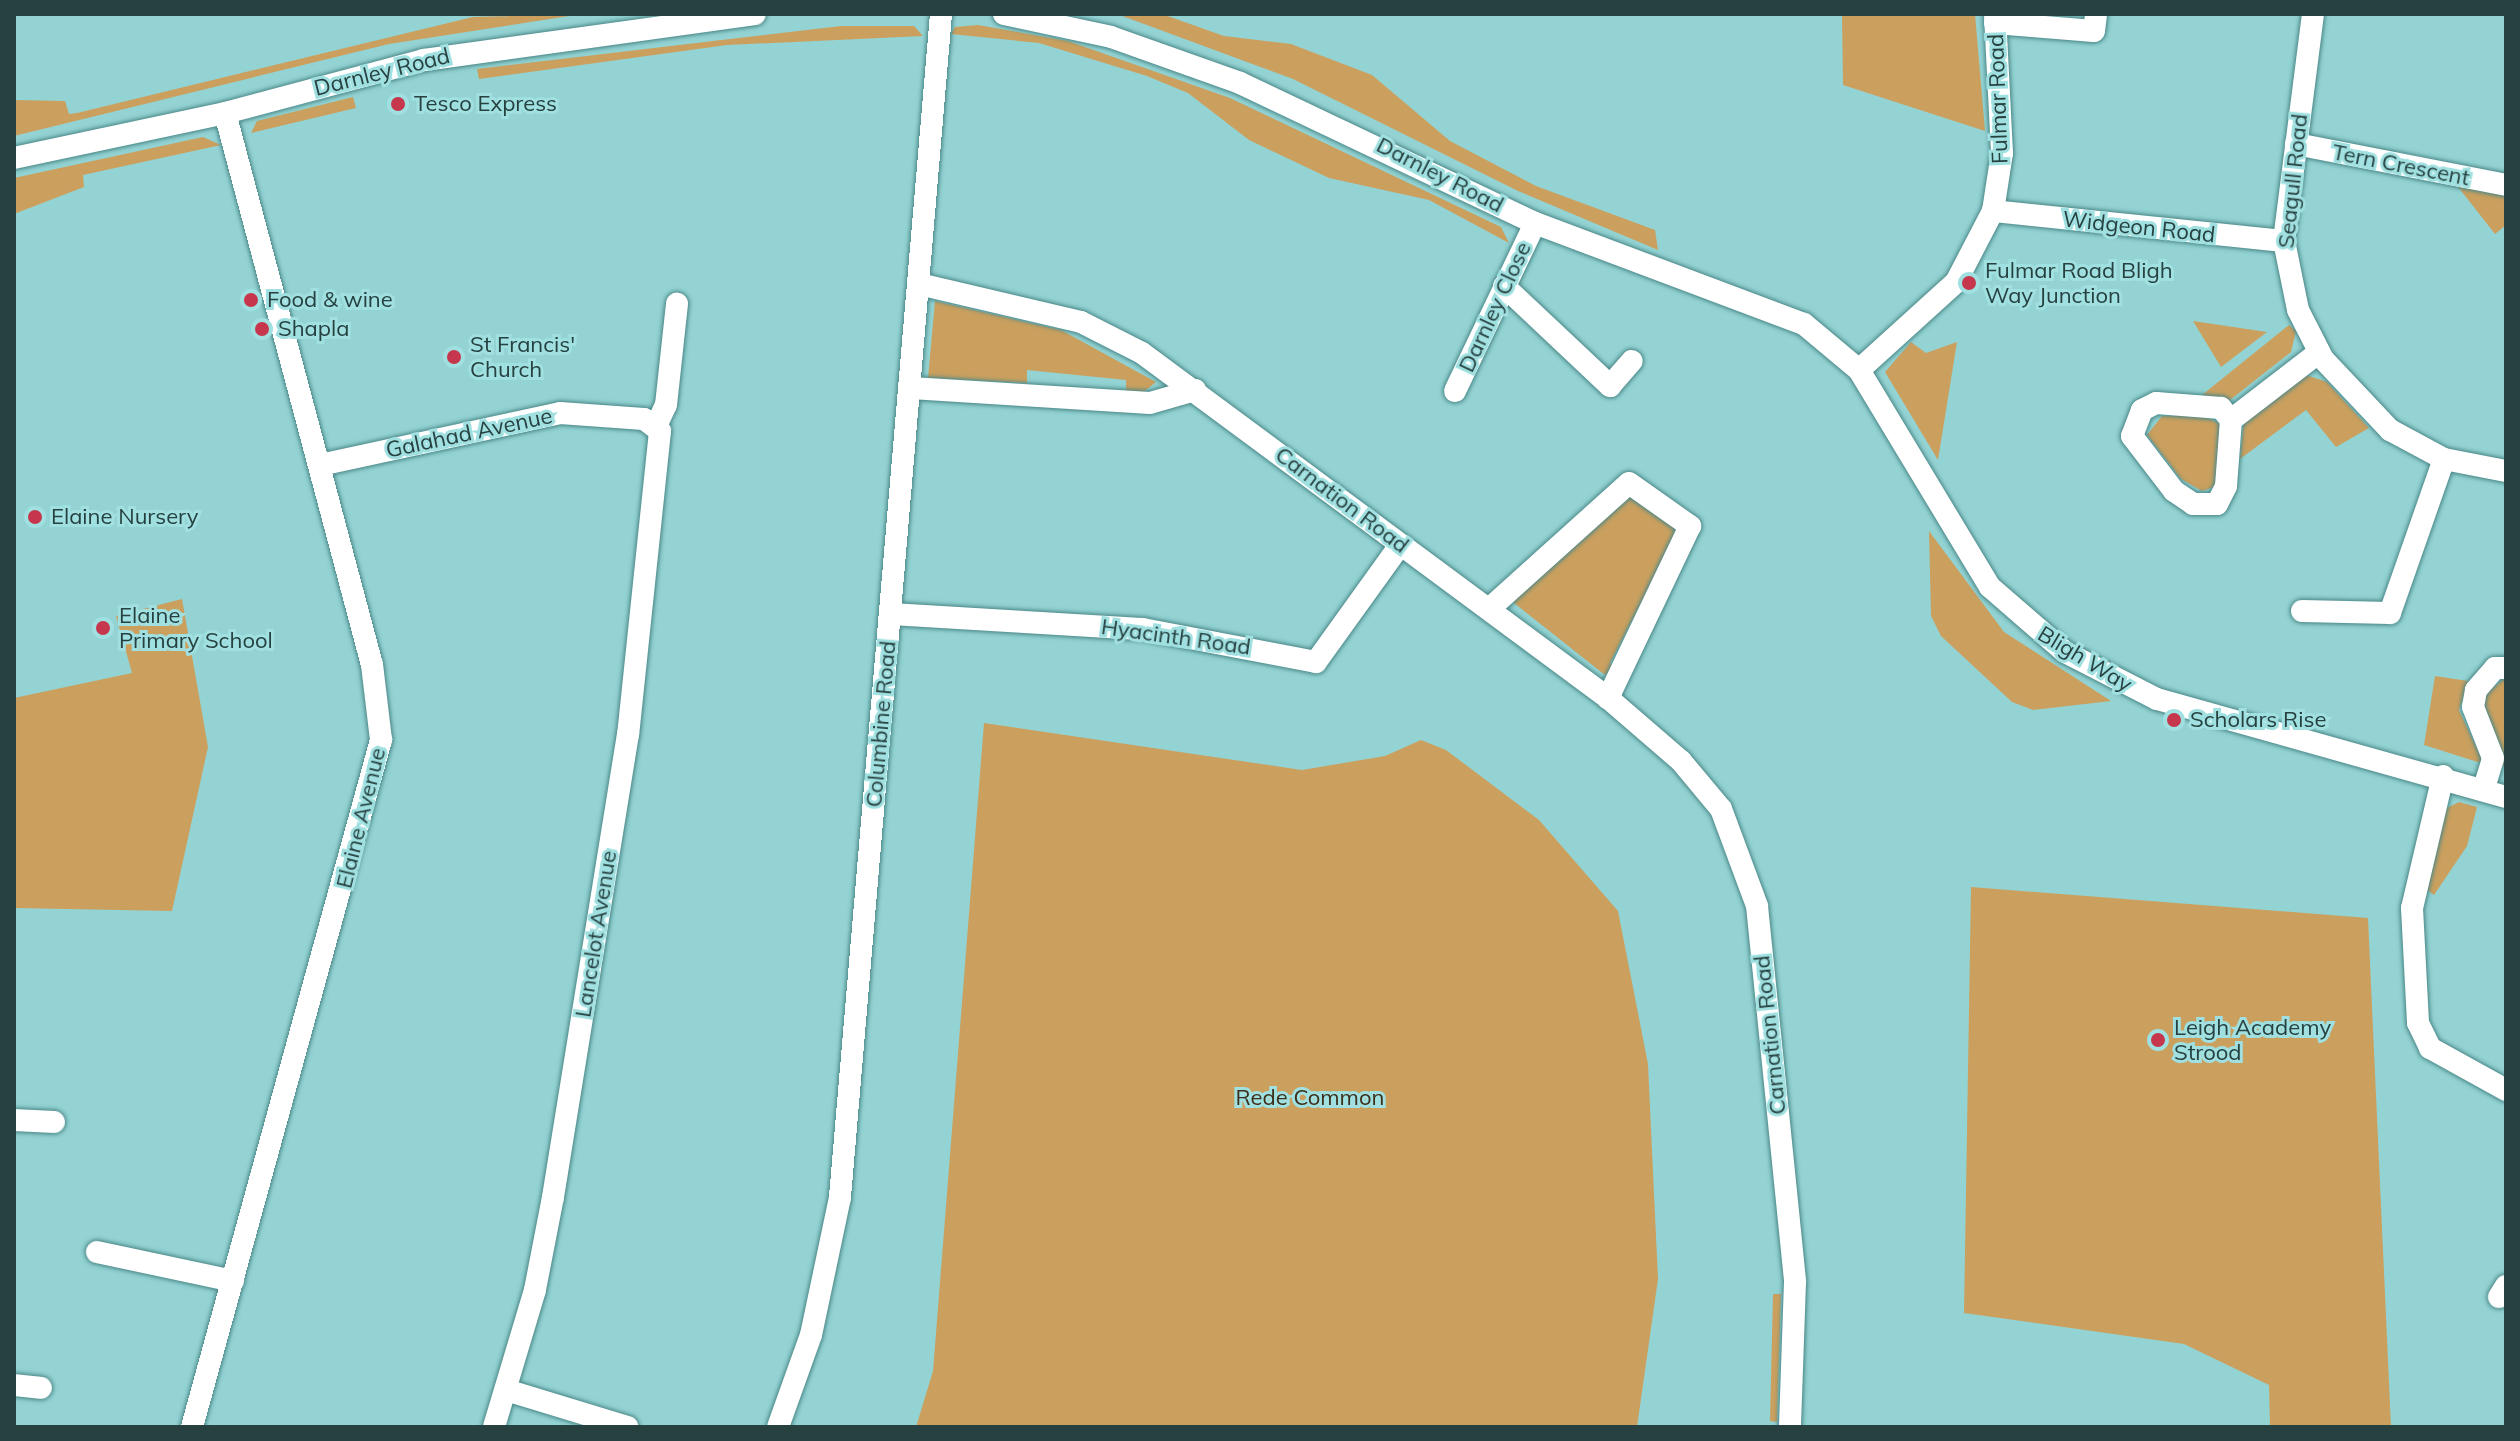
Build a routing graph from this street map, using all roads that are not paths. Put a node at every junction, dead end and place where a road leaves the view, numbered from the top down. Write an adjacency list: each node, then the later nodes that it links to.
1 (755, 14): 7 (street, Darnley Road)
2 (941, 14): 14 (street, Columbine Road)
3 (1004, 14): 12 (street, Darnley Road)
4 (2096, 14): 6 (street)
5 (2313, 14): 8 (street, Seagull Road)
6 (1995, 18): 11 (street, Fulmar Road)
7 (225, 113): 9 (street, Darnley Road); 26 (street, Elaine Avenue)
8 (2296, 144): 10 (street, Tern Crescent); 13 (street, Seagull Road)
9 (14, 158)
10 (2506, 185)
11 (1993, 211): 13 (street, Widgeon Road); 19 (street, Fulmar Road)
12 (1535, 223): 15 (street, Darnley Close); 19 (street, Darnley Road)
13 (2284, 241): 17 (street, Seagull Road)
14 (919, 284): 20 (street, Columbine Road); 21 (street, Carnation Road)
15 (1504, 286): 18 (street); 22 (street, Darnley Close)
16 (677, 304): 24 (street, Lancelot Avenue)
17 (2318, 353): 23 (street); 25 (street, Seagull Road)
18 (1632, 361)
19 (1859, 370): 34 (street, Bligh Way)
20 (911, 388): 21 (street); 31 (street, Columbine Road)
21 (1195, 390): 28 (street, Carnation Road)
22 (1455, 391)
23 (2231, 420): 23 (street)
24 (658, 428): 26 (street, Galahad Avenue); 44 (street, Lancelot Avenue)
25 (2444, 459): 27 (street, Seagull Road); 30 (street)
26 (320, 465): 41 (street, Elaine Avenue)
27 (2506, 471)
28 (1400, 545): 29 (street, Carnation Road); 31 (street, Hyacinth Road)
29 (1489, 609): 33 (street, Carnation Road); 33 (street)
30 (2302, 611)
31 (890, 614): 48 (street, Columbine Road)
32 (2506, 668): 35 (street)
33 (1608, 698): 49 (street, Carnation Road)
34 (2443, 776): 35 (street, Bligh Way); 37 (street)
35 (2484, 788): 36 (street, Bligh Way)
36 (2506, 797)
37 (2506, 1090)
38 (14, 1120): 39 (street)
39 (54, 1122)
40 (97, 1252): 41 (street)
41 (233, 1281): 45 (street, Elaine Avenue)
42 (14, 1385): 43 (street)
43 (41, 1388)
44 (506, 1390): 46 (street, Lancelot Avenue); 47 (street)
45 (192, 1427)
46 (494, 1427)
47 (628, 1427)
48 (778, 1427)
49 (1790, 1427)

